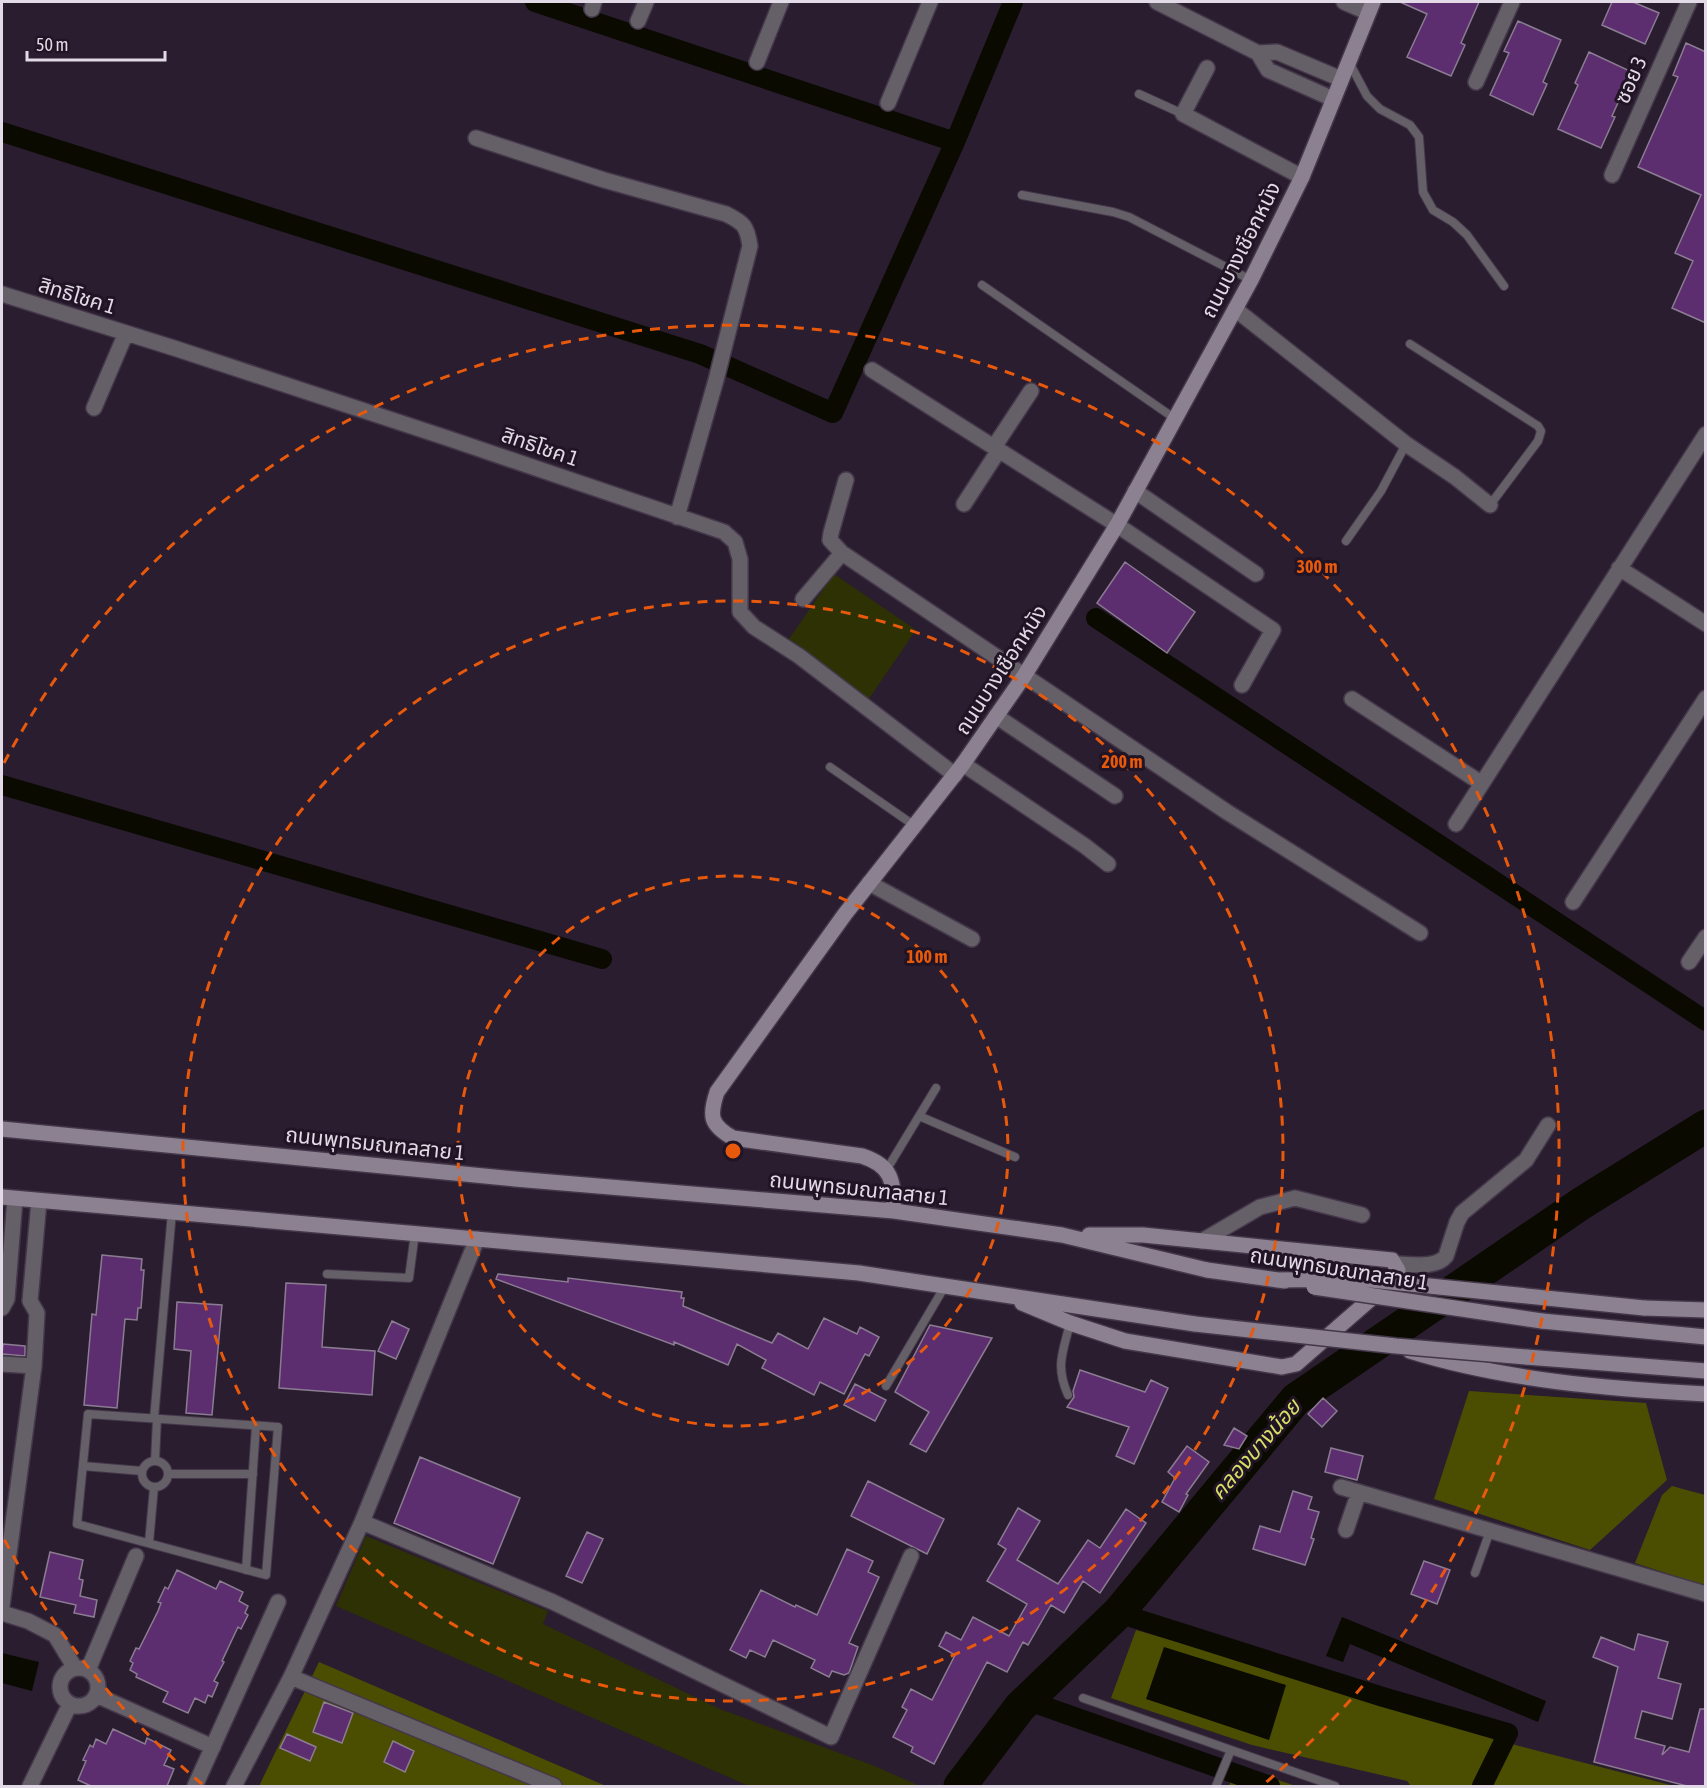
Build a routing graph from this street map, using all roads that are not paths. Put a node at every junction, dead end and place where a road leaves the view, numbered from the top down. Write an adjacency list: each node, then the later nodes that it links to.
1 (646, 2): 9 (street)
2 (782, 2): 12 (street)
3 (930, 2): 18 (street)
4 (1157, 2): 10 (street)
5 (1344, 2): 8 (street)
6 (1512, 2): 15 (street)
7 (1689, 2): 21 (street, ซอย 3)
8 (1370, 7): 11 (main road, ถนนบางเชือกหนัง)
9 (638, 21)
10 (1258, 53): 14 (street); 17 (street)
11 (1348, 61): 14 (main road, ถนนบางเชือกหนัง); 26 (lane)
12 (757, 62)
13 (1207, 68): 19 (street)
14 (1341, 79): 17 (main road, ถนนบางเชือกหนัง)
15 (1476, 82)
16 (1139, 94): 19 (lane)
17 (1333, 99): 22 (main road, ถนนบางเชือกหนัง)
18 (888, 103)
19 (1184, 114): 22 (street)
20 (476, 138): 42 (street)
21 (1612, 175)
22 (1302, 177): 24 (main road, ถนนบางเชือกหนัง)
23 (1022, 195): 24 (lane)
24 (1251, 280): 28 (main road, ถนนบางเชือกหนัง)
25 (982, 285): 34 (lane)
26 (1504, 286)
27 (2, 294): 29 (street, สิทธิโชค 1)
28 (1235, 309): 34 (main road, ถนนบางเชือกหนัง); 36 (street)
29 (126, 333): 33 (street); 42 (street, สิทธิโชค 1)
30 (1410, 344): 41 (lane)
31 (872, 370): 37 (street)
32 (1031, 391): 37 (street)
33 (94, 408)
34 (1174, 418): 39 (main road, ถนนบางเชือกหนัง)
35 (1706, 434): 46 (street)
36 (1406, 444): 41 (street); 44 (lane)
37 (996, 448): 40 (street); 43 (street)
38 (846, 480): 45 (street)
39 (1135, 491): 43 (main road, ถนนบางเชือกหนัง); 47 (street)
40 (964, 504)
41 (1490, 505)
42 (677, 517): 56 (street, สิทธิโชค 1)
43 (1117, 525): 50 (main road, ถนนบางเชือกหนัง); 51 (street)
44 (1346, 541)
45 (842, 553): 48 (street); 50 (street)
46 (1620, 568): 49 (street); 57 (street)
47 (1256, 574)
48 (803, 598)
49 (1706, 624)
50 (1024, 676): 54 (main road, ถนนบางเชือกหนัง); 64 (street)
51 (1242, 685)
52 (1706, 698): 63 (street)
53 (1353, 699): 57 (street)
54 (996, 716): 56 (main road, ถนนบางเชือกหนัง); 58 (street)
55 (830, 767): 60 (lane)
56 (959, 770): 60 (main road, ถนนบางเชือกหนัง); 61 (street, สิทธิโชค 1)
57 (1481, 783): 59 (street)
58 (1115, 796)
59 (1456, 824)
60 (915, 826): 62 (main road, ถนนบางเชือกหนัง)
61 (1108, 864)
62 (869, 883): 66 (street); 73 (main road, ถนนบางเชือกหนัง)
63 (1573, 902)
64 (1420, 933)
65 (1706, 937): 67 (street)
66 (972, 939)
67 (1689, 962)
68 (936, 1088): 69 (lane)
69 (919, 1116): 72 (lane); 73 (lane)
70 (1548, 1125): 83 (street)
71 (2, 1129): 76 (main road, ถนนพุทธมณฑลสาย 1)
72 (1015, 1158)
73 (887, 1169): 76 (main road)
74 (8, 1198): 75 (main road); 88 (street)
75 (39, 1201): 77 (main road); 94 (street)
76 (894, 1211): 80 (main road, ถนนพุทธมณฑลสาย 1)
77 (172, 1212): 79 (main road); 99 (lane)
78 (1362, 1215): 82 (street)
79 (415, 1233): 81 (main road); 84 (lane)
80 (1062, 1235): 82 (main road); 85 (main road, ถนนพุทธมณฑลสาย 1, bridge)
81 (477, 1239): 86 (main road); 109 (street)
82 (1202, 1241): 83 (main road)
83 (1396, 1264): 90 (main road)
84 (327, 1274)
85 (1276, 1280): 89 (main road, bridge); 91 (main road, ถนนพุทธมณฑลสาย 1, bridge)
86 (945, 1286): 87 (main road); 96 (lane)
87 (999, 1293): 90 (main road); 92 (main road, bridge)
88 (2, 1308)
89 (1706, 1310)
90 (1070, 1323): 98 (lane)
91 (1706, 1337)
92 (1396, 1346): 95 (main road, bridge); 97 (main road, bridge)
93 (2, 1364): 94 (street)
94 (34, 1366): 119 (street)
95 (1706, 1371)
96 (886, 1386)
97 (1706, 1394)
98 (1068, 1395)
99 (156, 1419): 100 (lane); 101 (lane); 102 (lane)
100 (256, 1426): 105 (lane); 115 (lane)
101 (155, 1461): 103 (lane); 104 (lane)
102 (83, 1466): 103 (lane); 112 (lane)
103 (142, 1471): 106 (lane)
104 (168, 1474): 105 (lane); 106 (lane)
105 (253, 1474): 115 (lane)
106 (154, 1487): 112 (lane)
107 (1341, 1487): 108 (street)
108 (1359, 1492): 110 (street); 111 (street)
109 (363, 1522): 114 (street); 122 (street)
110 (1346, 1530)
111 (1490, 1531): 116 (lane); 117 (street)
112 (149, 1543): 115 (lane)
113 (136, 1556): 121 (street)
114 (911, 1556)
115 (246, 1570)
116 (1475, 1573)
117 (1706, 1594)
118 (279, 1602): 126 (street)
119 (2, 1606)
120 (2, 1613): 121 (street)
121 (81, 1669): 123 (street); 125 (street)
122 (291, 1677): 130 (street); 131 (street)
123 (96, 1695): 125 (street); 126 (street)
124 (1083, 1698): 127 (lane)
125 (70, 1704): 128 (street)
126 (213, 1748): 129 (street)
127 (1231, 1751): 132 (lane); 133 (lane)
128 (30, 1786)
129 (195, 1786)
130 (234, 1786)
131 (554, 1786)
132 (1216, 1786)
133 (1335, 1786)

